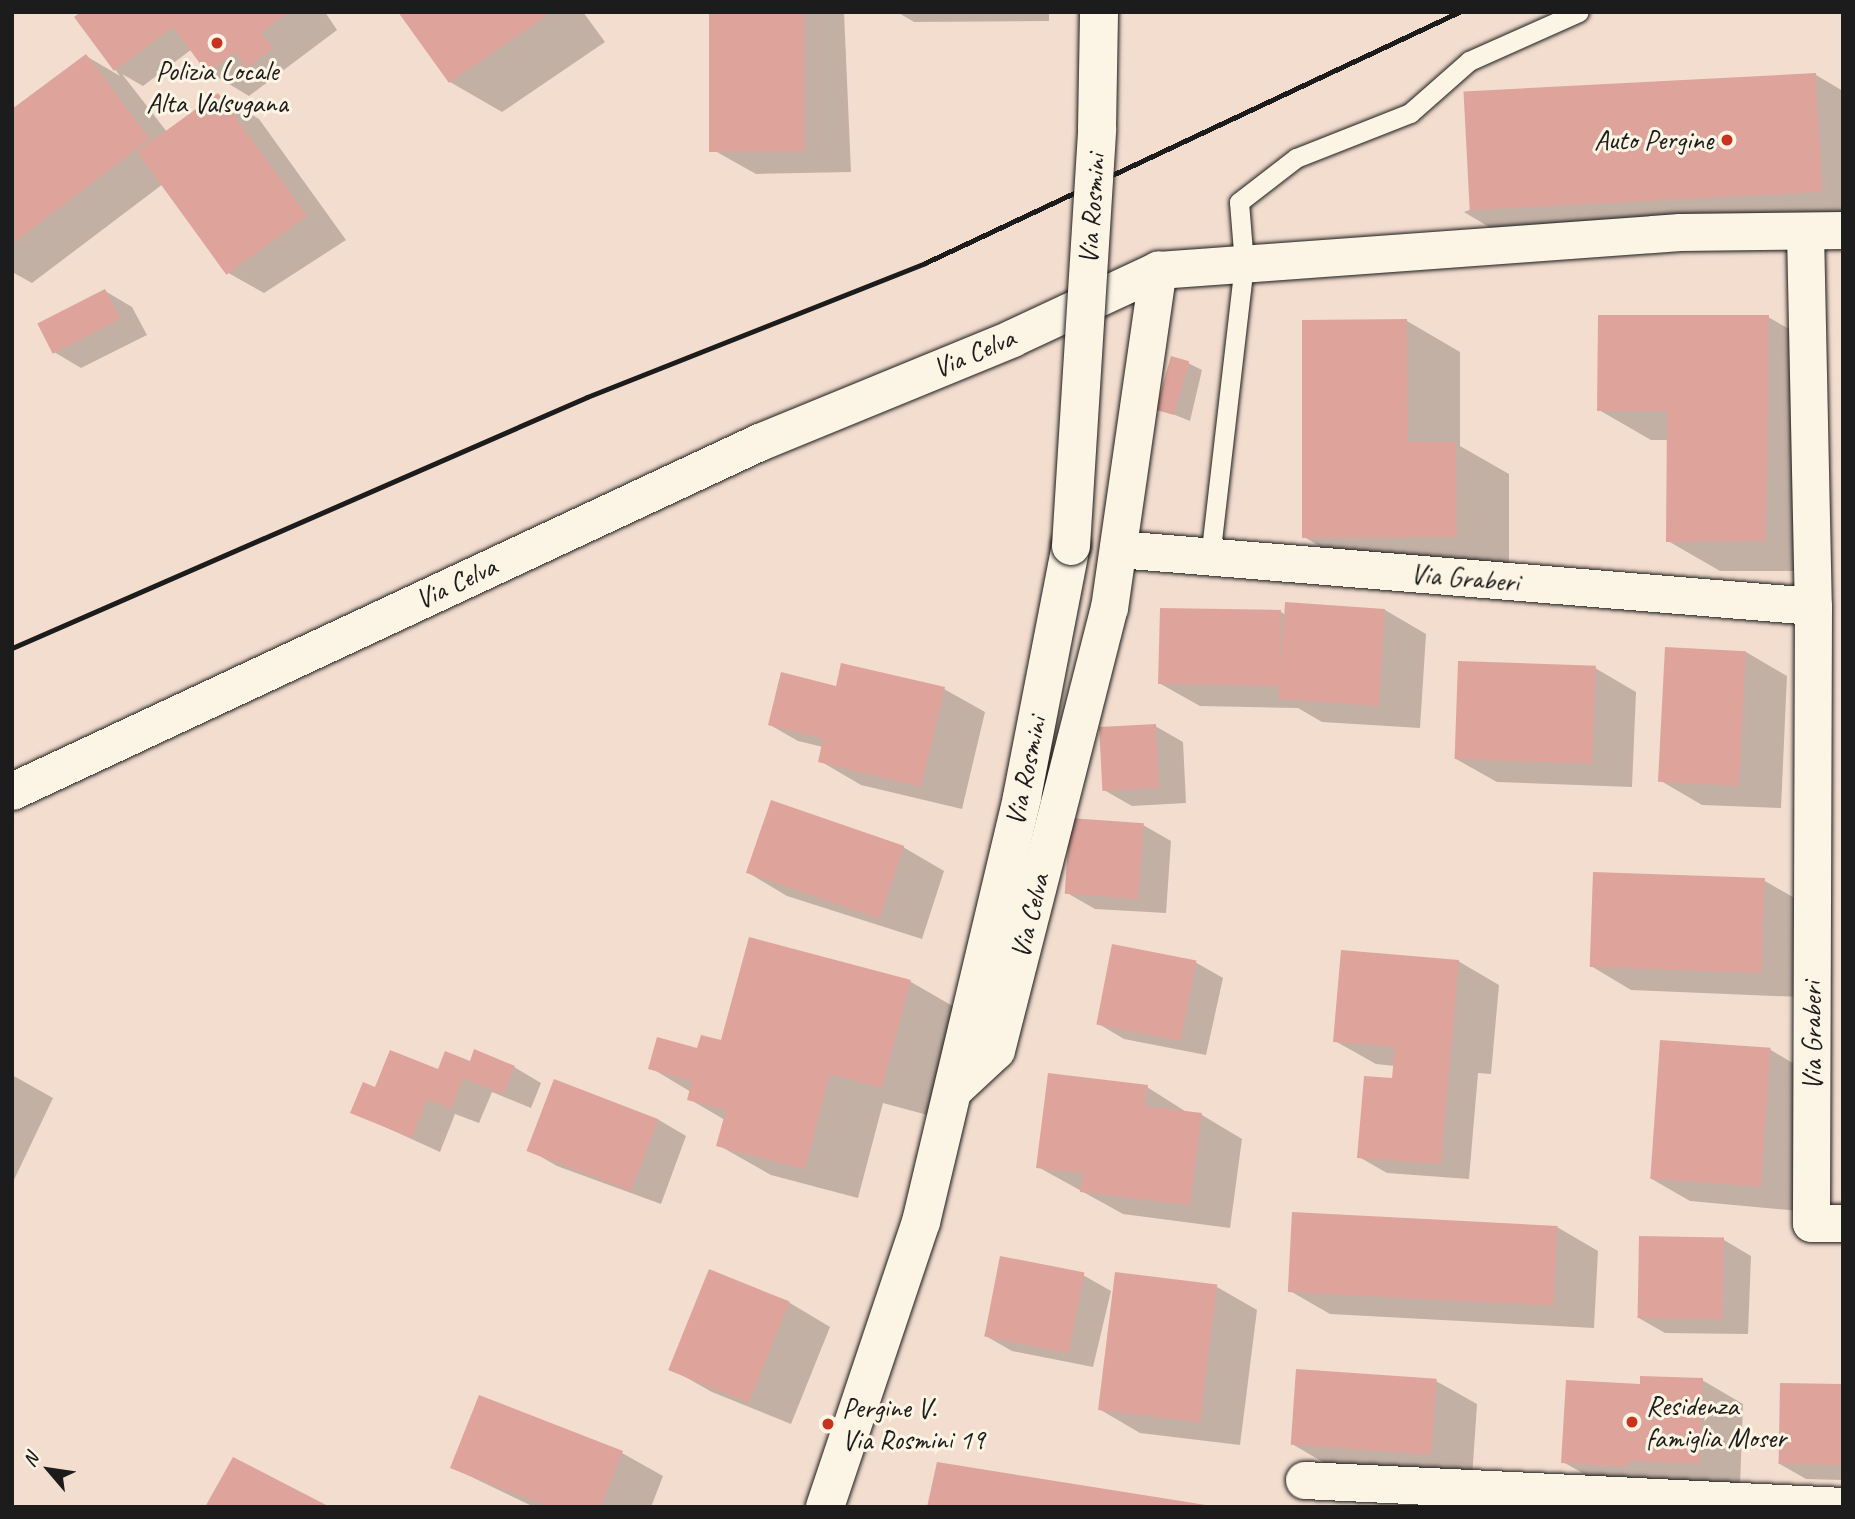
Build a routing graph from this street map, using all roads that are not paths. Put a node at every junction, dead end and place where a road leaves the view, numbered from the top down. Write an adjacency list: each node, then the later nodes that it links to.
1 (1098, 12): 11 (street, Via Rosmini, bridge)
2 (1579, 12): 5 (lane)
3 (1843, 230): 4 (street)
4 (1805, 232): 5 (street); 9 (street, Via Graberi)
5 (1244, 264): 6 (street); 8 (lane)
6 (1158, 270): 7 (street, Via Celva); 10 (street, Via Celva)
7 (1118, 549): 8 (street, Via Graberi); 11 (street, Via Celva)
8 (1210, 558): 9 (street, Via Graberi)
9 (1813, 606): 12 (street, Via Graberi)
10 (12, 791)
11 (954, 1089): 15 (street, Via Rosmini)
12 (1843, 1223)
13 (1304, 1480): 14 (street)
14 (1843, 1506)
15 (825, 1507)

